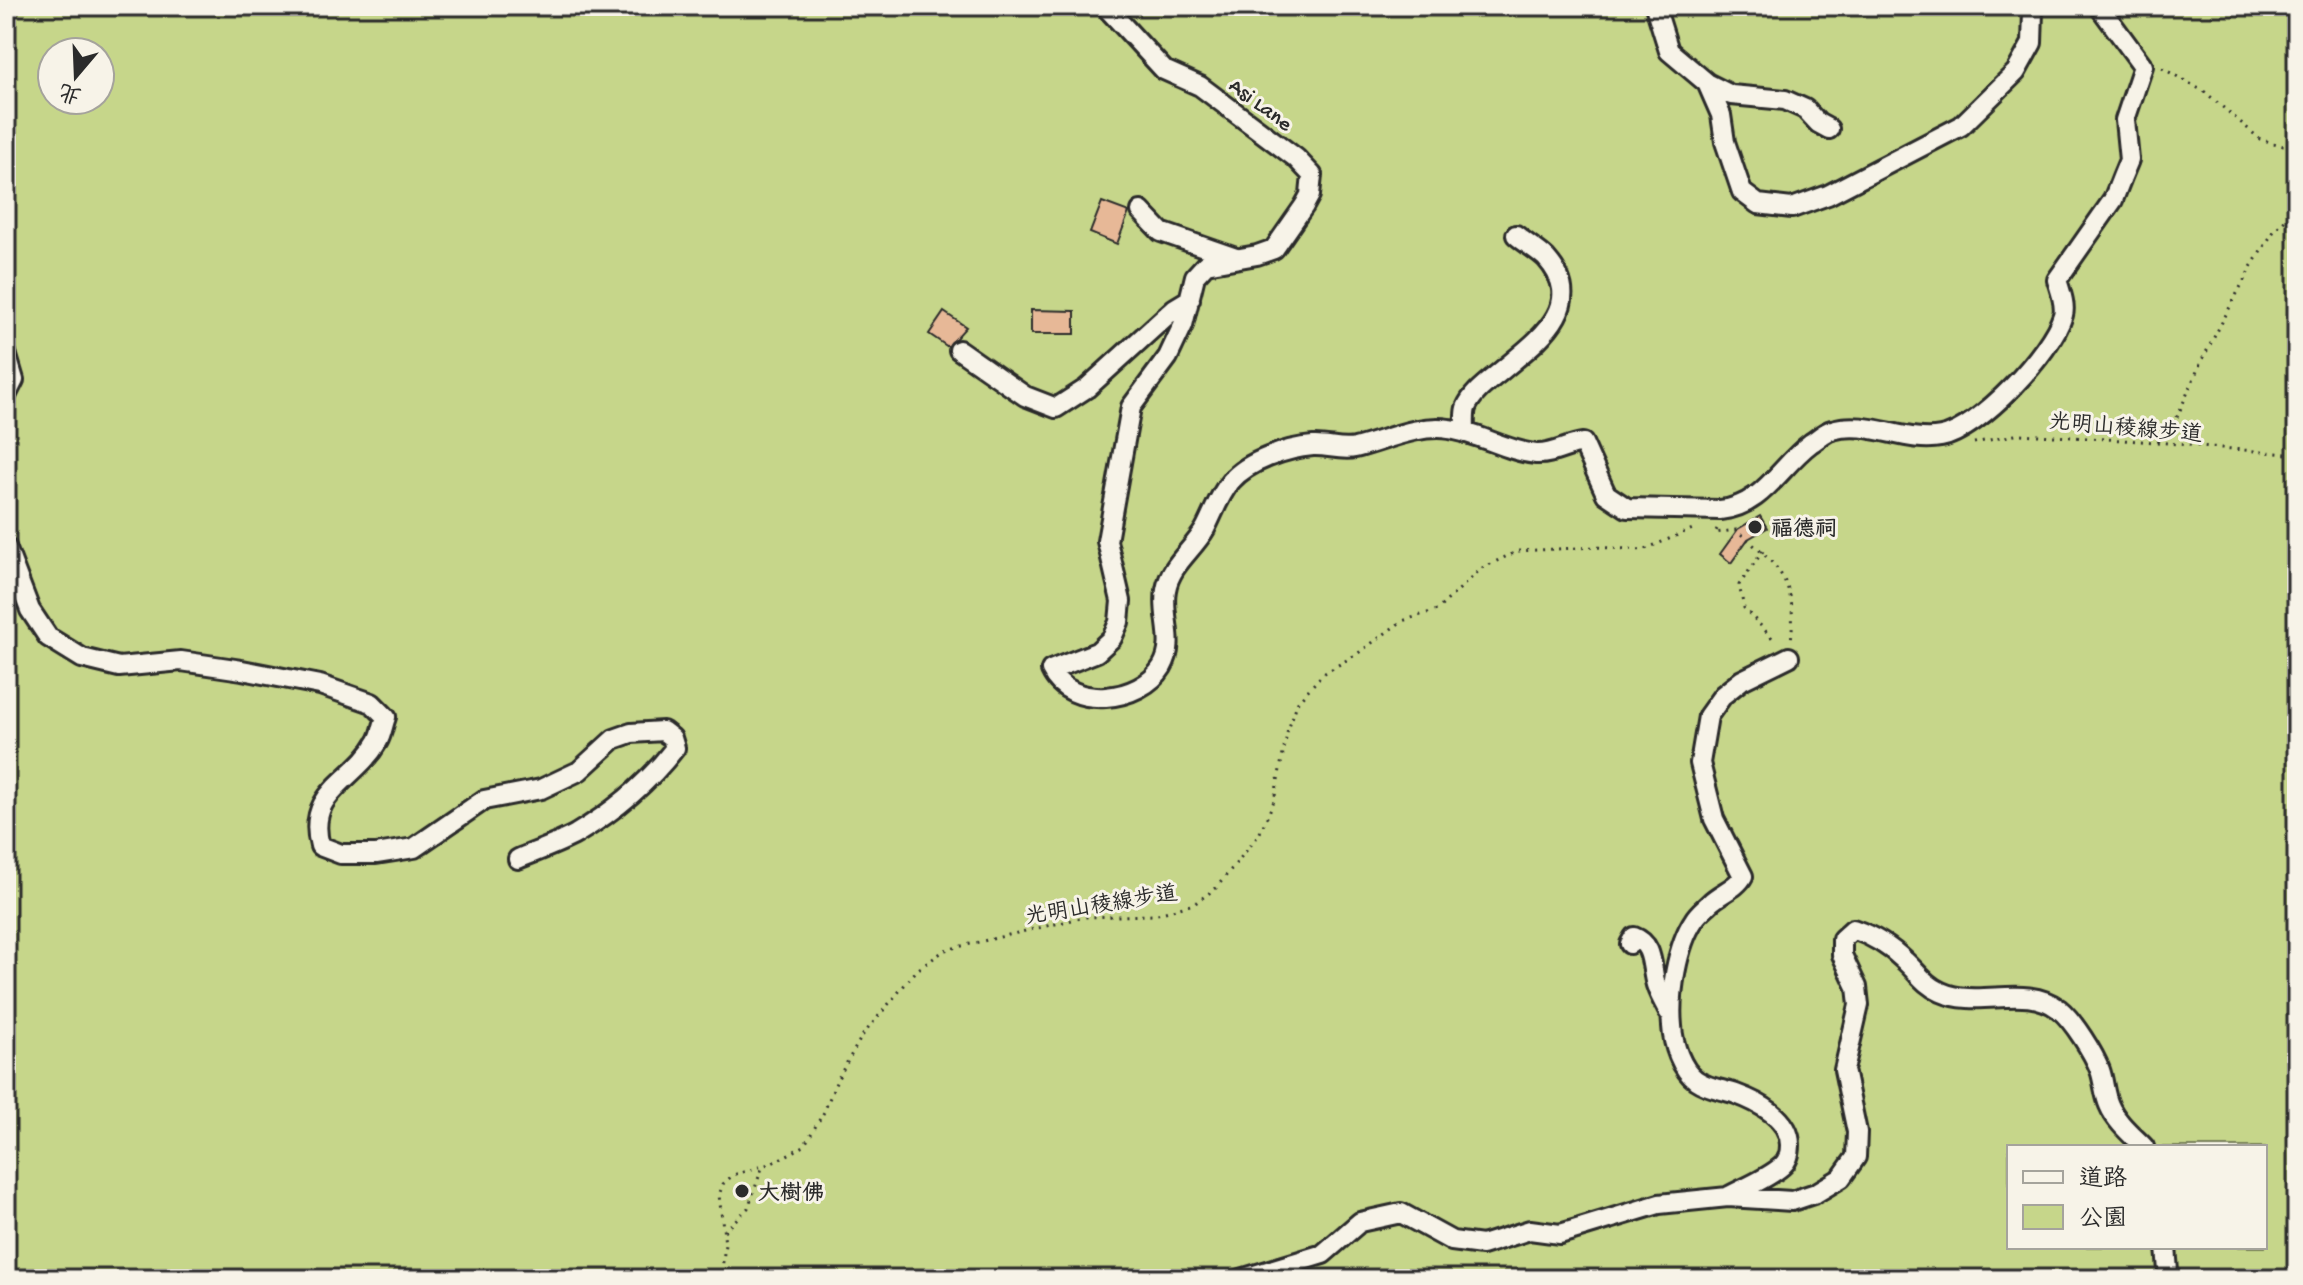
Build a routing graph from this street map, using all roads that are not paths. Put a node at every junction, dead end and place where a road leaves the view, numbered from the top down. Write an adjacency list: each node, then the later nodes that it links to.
1 (1105, 6): 9 (lane, Asi Lane)
2 (1655, 6): 5 (lane)
3 (2031, 6): 5 (lane)
4 (2099, 6): 14 (lane)
5 (1707, 83): 6 (lane)
6 (1829, 129)
7 (1141, 211): 9 (lane)
8 (1516, 235): 14 (lane)
9 (1236, 258): 10 (lane)
10 (1190, 299): 11 (lane); 14 (lane)
11 (959, 350)
12 (6, 353): 13 (lane)
13 (6, 396)
14 (1465, 433)
15 (6, 547): 17 (lane)
16 (1789, 657): 19 (lane)
17 (518, 859)
18 (1630, 944): 19 (lane)
19 (1672, 1018): 21 (lane)
20 (2142, 1145): 21 (lane)
21 (1728, 1197): 23 (lane)
22 (2166, 1249): 24 (lane)
23 (1241, 1279)
24 (2172, 1279)

